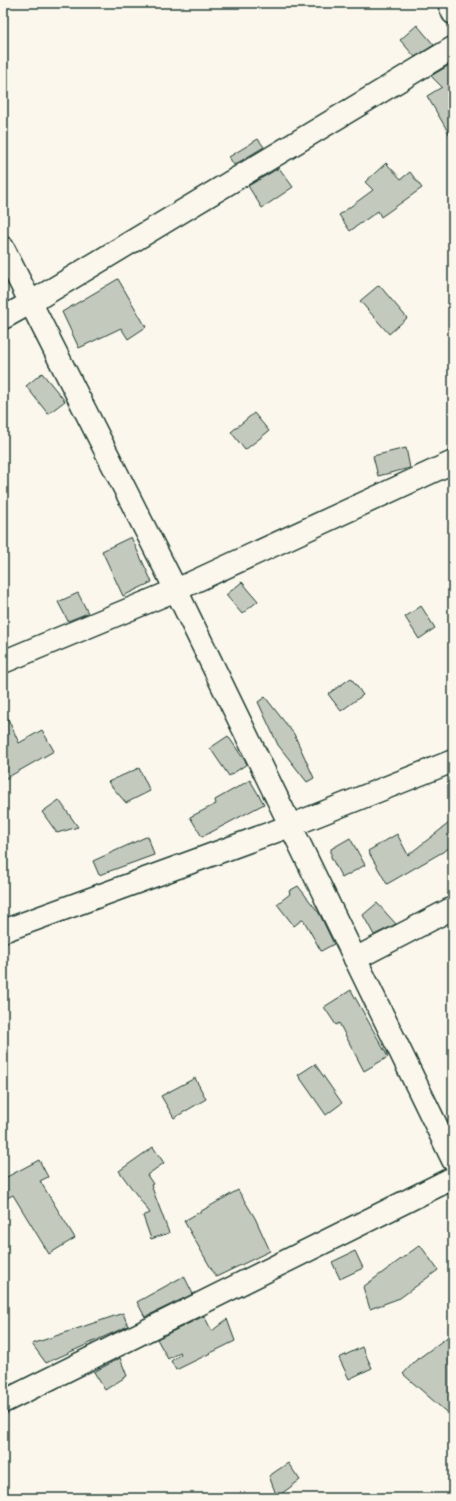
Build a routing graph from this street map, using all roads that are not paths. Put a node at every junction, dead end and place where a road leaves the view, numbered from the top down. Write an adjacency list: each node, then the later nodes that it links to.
1 (449, 3): 2 (street)
2 (453, 13)
3 (453, 48): 5 (street)
4 (3, 248): 5 (street)
5 (30, 303): 6 (street); 8 (street)
6 (3, 318)
7 (453, 462): 8 (street)
8 (176, 590): 9 (street); 11 (street)
9 (3, 662)
10 (453, 761): 11 (street)
11 (290, 826): 13 (street); 14 (street)
12 (453, 908): 14 (street)
13 (3, 931)
14 (355, 959): 15 (street)
15 (453, 1160)
16 (453, 1178): 17 (street)
17 (3, 1402)

